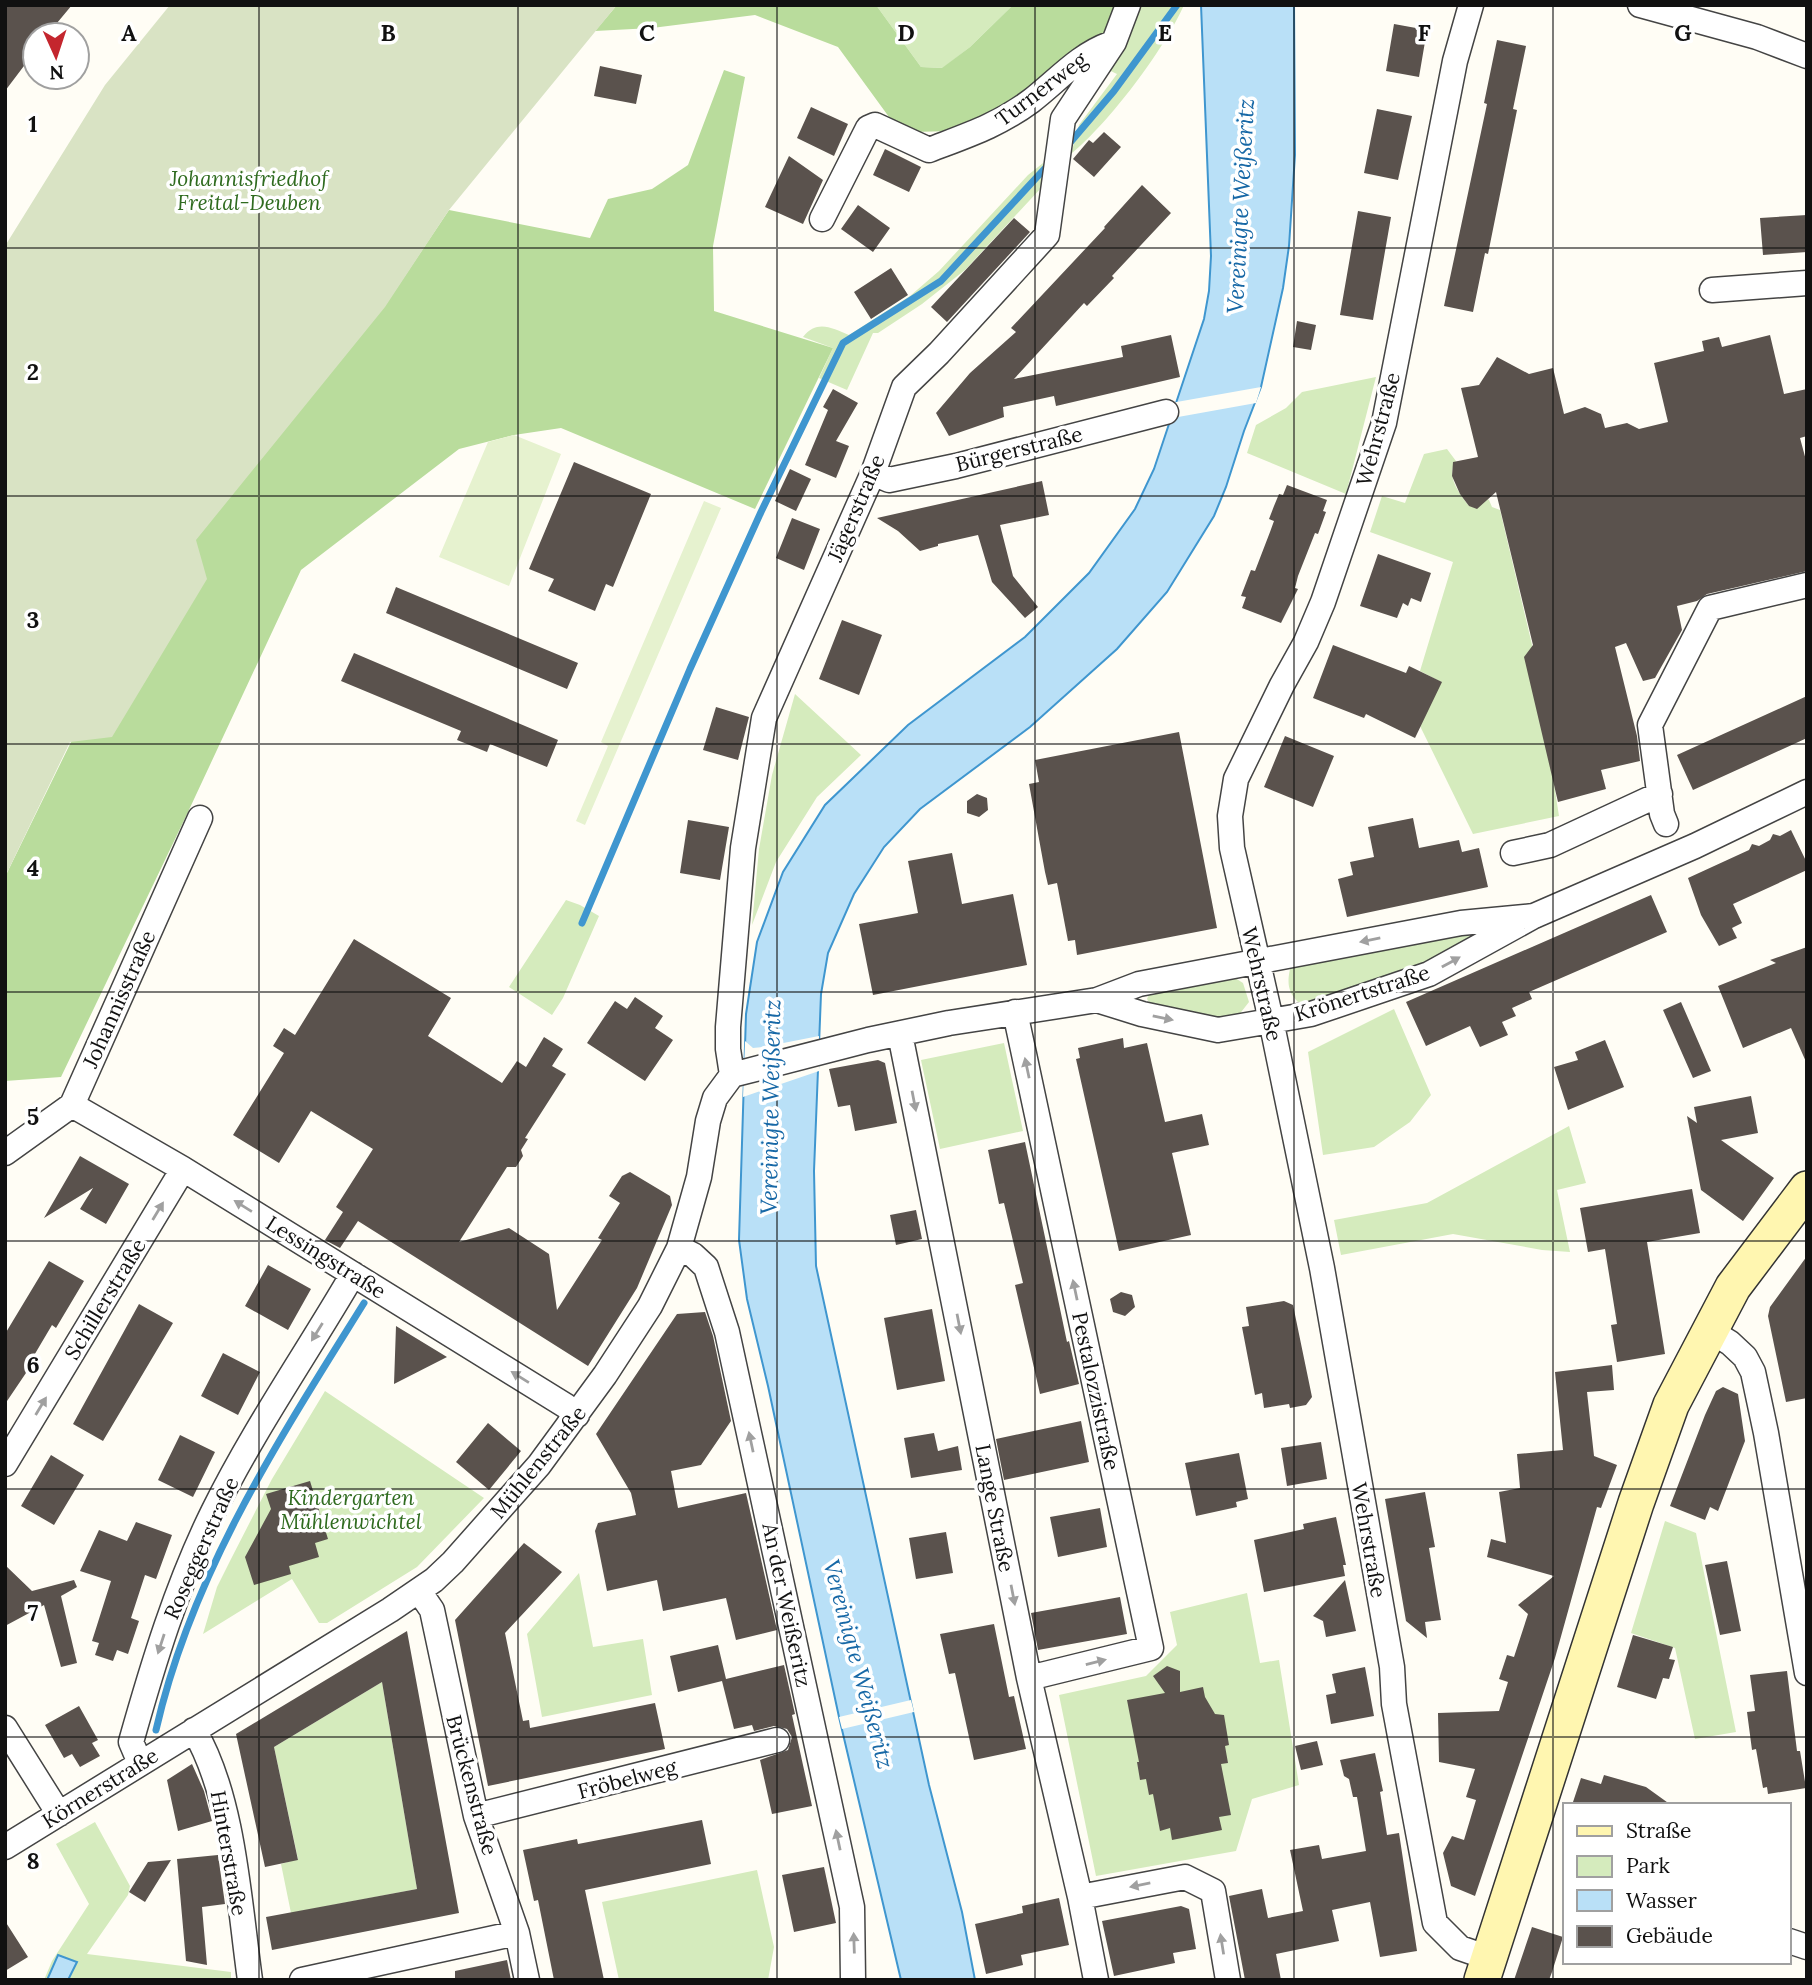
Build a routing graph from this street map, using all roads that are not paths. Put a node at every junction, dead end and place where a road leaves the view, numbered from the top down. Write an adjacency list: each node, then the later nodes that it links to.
1 (1128, 5): 4 (street, Jägerstraße)
2 (1471, 5): 16 (street, Wehrstraße)
3 (1640, 5): 5 (street)
4 (1114, 42): 6 (street, Turnerweg); 10 (street, Jägerstraße)
5 (1807, 56)
6 (822, 219)
7 (1807, 283): 8 (street)
8 (1712, 290)
9 (1166, 412): 10 (street, Bürgerstraße)
10 (873, 473): 21 (street, Jägerstraße)
11 (1807, 585): 14 (street)
12 (1807, 792): 15 (street, Krönertstraße)
13 (200, 818): 22 (street, Johannisstraße)
14 (1513, 853)
15 (1534, 916): 16 (street, Krönertstraße, one-way to 16); 19 (street, Krönertstraße, one-way to 15)
16 (1257, 962): 17 (street, Krönertstraße); 19 (street, Wehrstraße)
17 (1097, 1000): 18 (street, Krönertstraße); 19 (street, Krönertstraße, one-way to 19)
18 (1015, 1012): 20 (street, Krönertstraße); 34 (street, Pestalozzistraße, one-way to 18)
19 (1271, 1020): 44 (street, Wehrstraße)
20 (900, 1034): 21 (street, Krönertstraße); 34 (street, Lange Straße, one-way to 34)
21 (738, 1073): 26 (street, Mühlenstraße)
22 (72, 1105): 23 (street); 24 (street, Lessingstraße)
23 (5, 1153)
24 (183, 1170): 27 (street, Lessingstraße, one-way to 24); 30 (street, Schillerstraße, one-way to 24)
25 (1807, 1189): 28 (main road)
26 (679, 1248): 29 (street, Mühlenstraße); 48 (street, An der Weißeritz, one-way to 26)
27 (353, 1274): 29 (street, Lessingstraße, one-way to 27); 38 (street, Roseggerstraße, one-way to 38)
28 (1709, 1330): 31 (street); 44 (main road)
29 (577, 1415): 32 (street, Mühlenstraße)
30 (5, 1464)
31 (1797, 1555): 33 (street)
32 (419, 1591): 36 (street, Mühlenstraße); 40 (street, Brückenstraße)
33 (1807, 1673)
34 (1029, 1678): 42 (street, Lange Straße)
35 (5, 1728): 39 (street)
36 (194, 1730): 38 (street, Körnerstraße); 45 (street, Hinterstraße)
37 (777, 1740): 40 (street, Fröbelweg)
38 (140, 1763): 39 (street, Körnerstraße)
39 (59, 1814): 41 (street, Körnerstraße)
40 (476, 1816): 43 (street, Brückenstraße)
41 (5, 1847)
42 (1080, 1897): 49 (street, Lange Straße); 50 (street, one-way to 42)
43 (517, 1933): 46 (street); 47 (street, Brückenstraße)
44 (1485, 1969)
45 (250, 1980)
46 (302, 1980)
47 (527, 1980)
48 (853, 1980)
49 (1096, 1980)
50 (1228, 1980)

